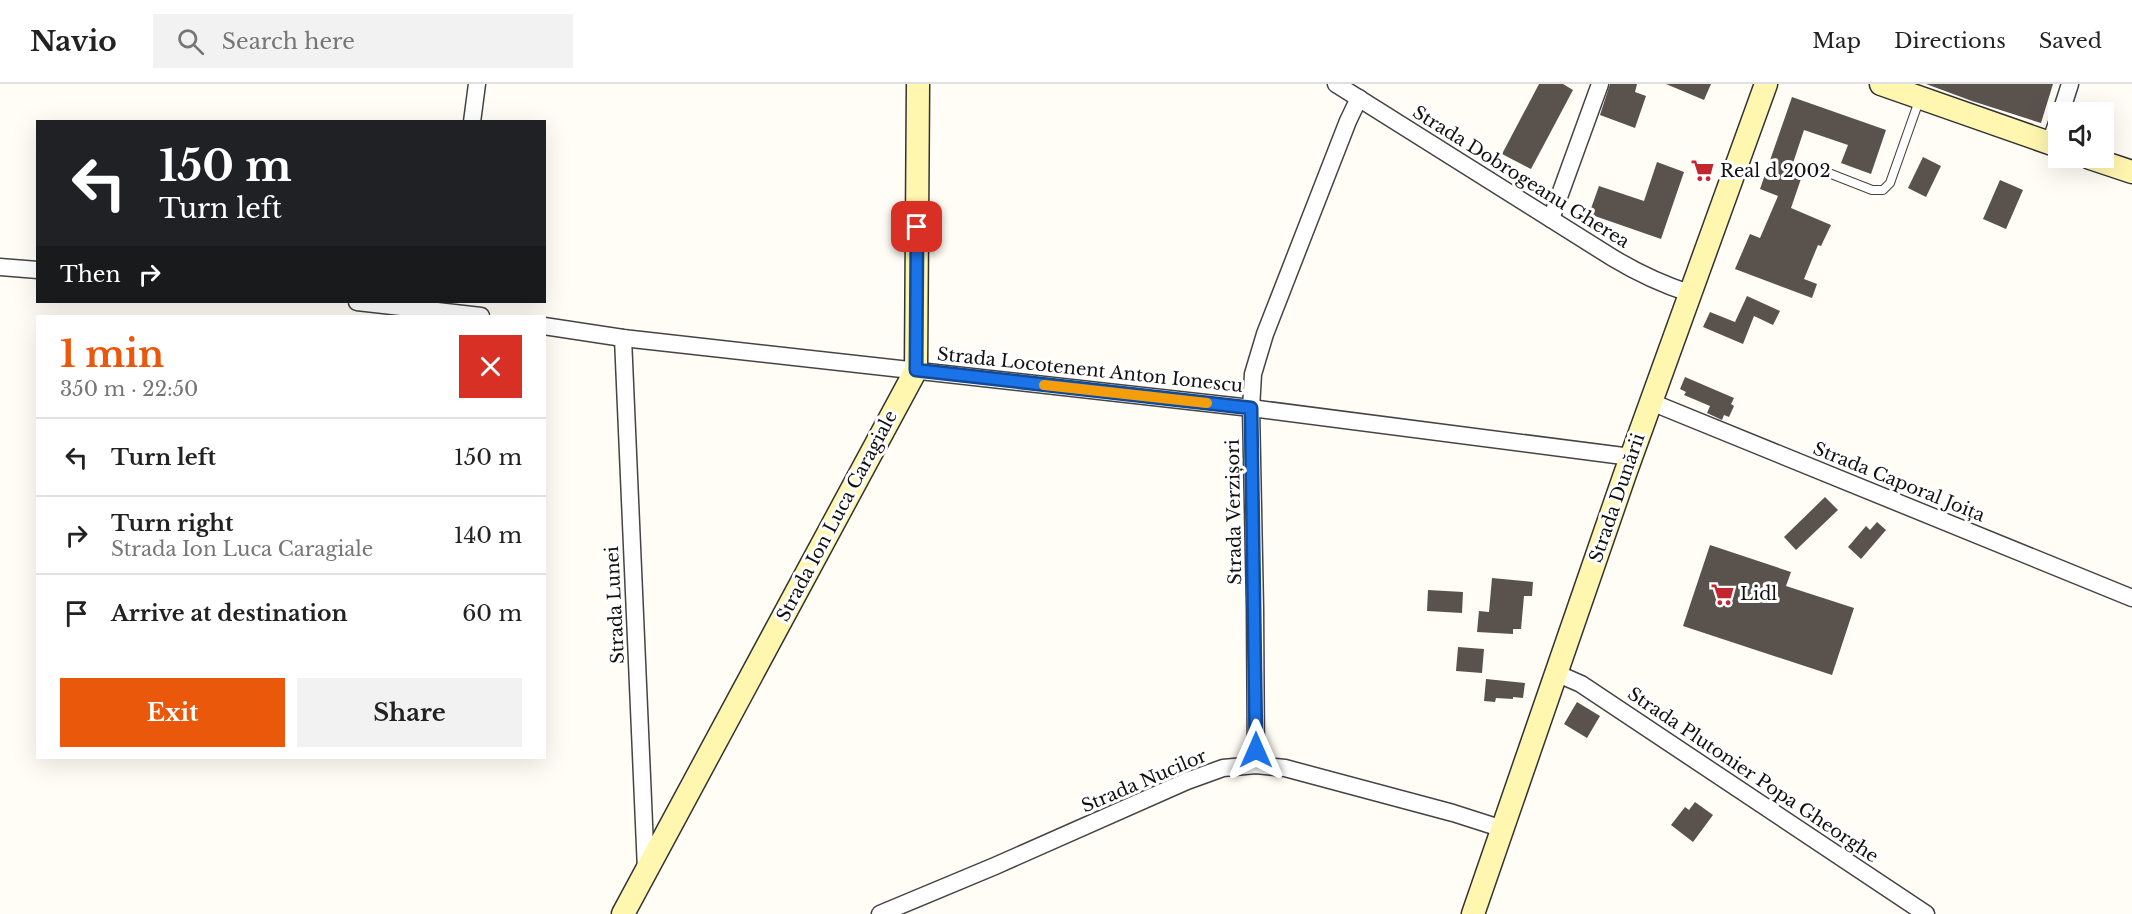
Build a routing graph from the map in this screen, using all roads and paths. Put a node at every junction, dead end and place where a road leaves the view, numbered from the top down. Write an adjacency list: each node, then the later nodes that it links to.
1 (477, 84): 11 (street)
2 (918, 84): 25 (street, Strada Ion Luca Caragiale)
3 (1336, 84): 9 (street, Strada Dobrogeanu Gherea)
4 (1600, 84): 16 (street)
5 (1766, 84): 19 (street, Strada Dunării)
6 (1881, 84): 8 (street)
7 (2070, 84): 10 (street)
8 (1923, 91): 12 (street); 14 (lane)
9 (1359, 98): 16 (street, Strada Dobrogeanu Gherea); 27 (street, Strada Verzișori)
10 (2064, 102)
11 (472, 120)
12 (2048, 143)
13 (2114, 166): 15 (street)
14 (1826, 172)
15 (2132, 172)
16 (1551, 219): 19 (street, Strada Dobrogeanu Gherea)
17 (0, 267): 18 (street)
18 (36, 270)
19 (1689, 293): 26 (street, Strada Dunării)
20 (375, 303): 21 (street)
21 (449, 307): 22 (street)
22 (477, 315)
23 (546, 326): 24 (street, Strada Locotenent Anton Ionescu)
24 (623, 338): 25 (street, Strada Locotenent Anton Ionescu); 33 (street, Strada Lunei)
25 (916, 370): 27 (street, Strada Locotenent Anton Ionescu); 33 (street, Strada Ion Luca Caragiale)
26 (1651, 402): 28 (street, Strada Dunării); 29 (street, Strada Caporal Joița)
27 (1251, 408): 28 (street, Strada Locotenent Anton Ionescu); 31 (street, Strada Verzișori)
28 (1630, 457): 30 (street, Strada Dunării)
29 (2132, 598)
30 (1556, 673): 32 (street, Strada Dunării); 37 (street, Strada Plutonier Popa Gheorghe)
31 (1256, 765): 32 (street, Strada Nucilor); 35 (street, Strada Nucilor)
32 (1503, 829): 36 (street, Strada Dunării)
33 (646, 871): 34 (street, Strada Ion Luca Caragiale)
34 (623, 914)
35 (880, 914)
36 (1473, 914)
37 (1926, 914)

